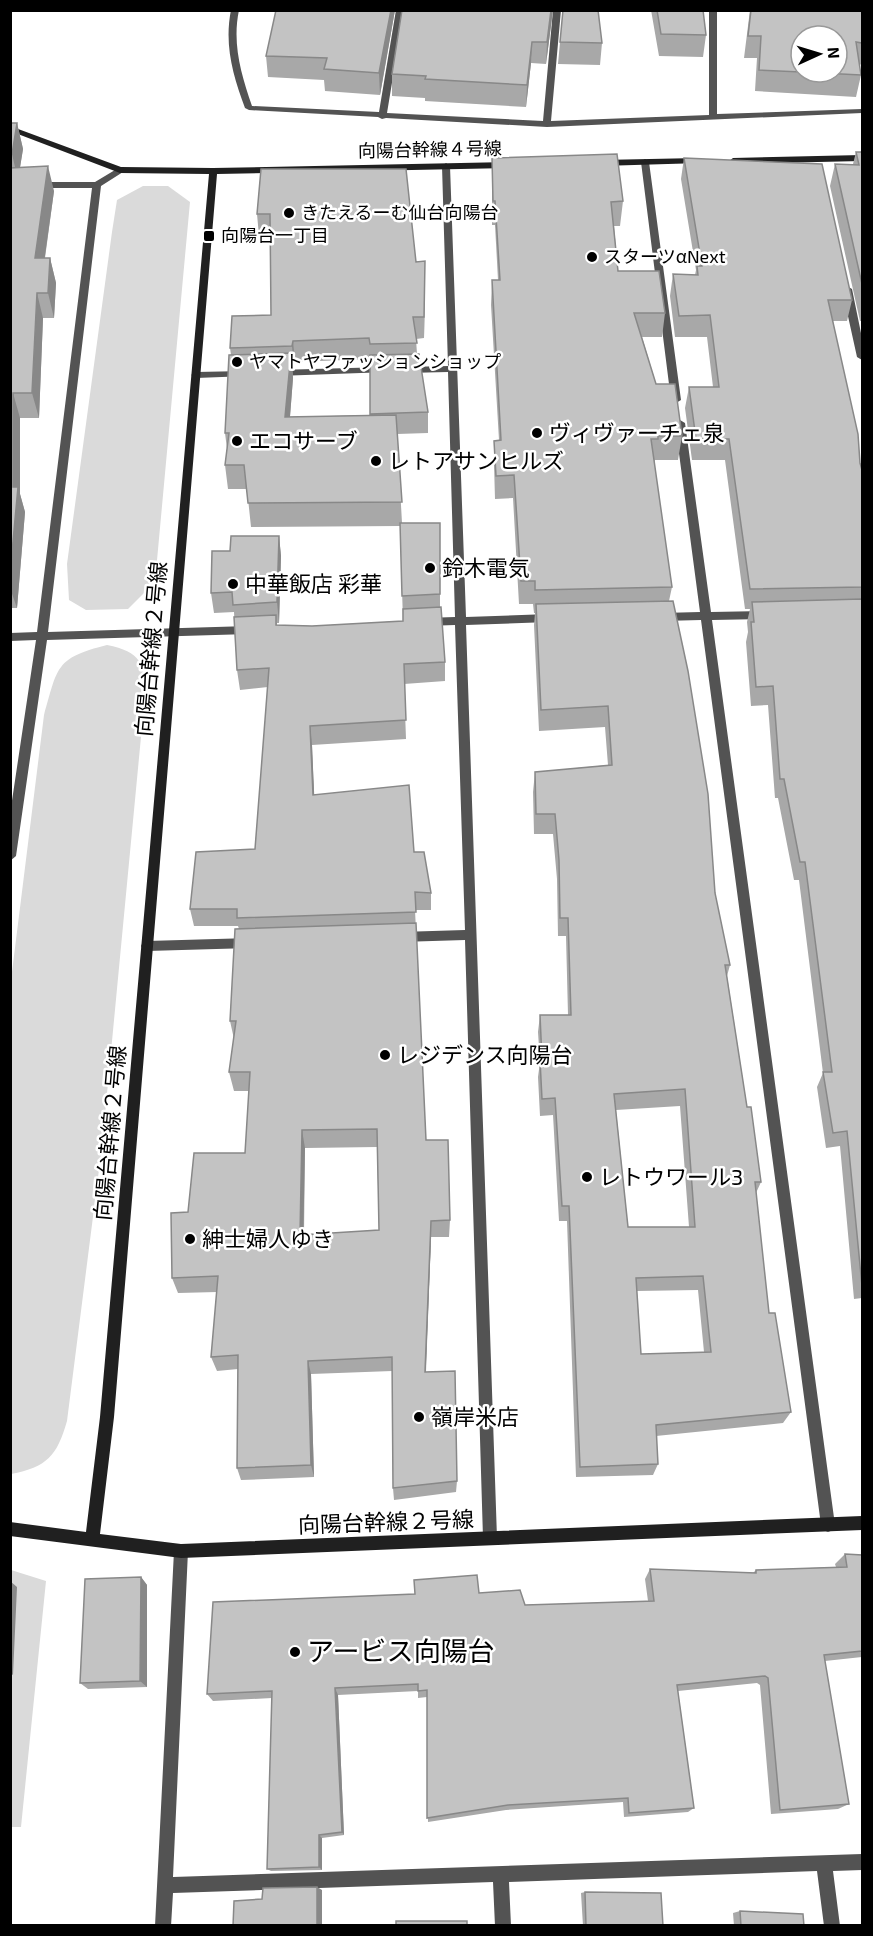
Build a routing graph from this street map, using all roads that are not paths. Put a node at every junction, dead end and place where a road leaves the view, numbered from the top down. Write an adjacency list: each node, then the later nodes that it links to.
1 (235, 10): 6 (street)
2 (400, 10): 6 (street)
3 (557, 10): 8 (street)
4 (713, 10): 7 (street)
5 (862, 111): 7 (street)
6 (382, 117): 8 (street)
7 (713, 117): 8 (street)
8 (547, 124)
9 (10, 128): 18 (street)
10 (862, 158): 11 (street)
11 (818, 159): 13 (street); 20 (street)
12 (714, 161): 14 (street)
13 (726, 161)
14 (645, 162): 15 (street); 30 (street)
15 (586, 164)
16 (516, 165): 17 (street, 向陽台幹線４号線)
17 (446, 166): 19 (street, 向陽台幹線４号線); 25 (street)
18 (120, 171): 19 (street); 21 (street)
19 (213, 171): 28 (street, 向陽台幹線２号線)
20 (821, 171)
21 (98, 184): 22 (street); 37 (street)
22 (10, 186)
23 (844, 276): 24 (street)
24 (862, 357)
25 (453, 369): 26 (street); 33 (street)
26 (266, 373)
27 (254, 374): 28 (street)
28 (196, 375): 36 (street, 向陽台幹線２号線)
29 (773, 615): 30 (street)
30 (706, 616): 31 (street); 45 (street)
31 (647, 617)
32 (566, 618): 33 (street)
33 (461, 620): 34 (street); 40 (street)
34 (413, 622)
35 (257, 630): 36 (street)
36 (174, 634): 37 (street); 43 (street, 向陽台幹線２号線)
37 (42, 637): 38 (street); 39 (street)
38 (10, 638)
39 (10, 856)
40 (471, 935): 41 (street); 47 (street)
41 (387, 938)
42 (267, 942): 43 (street)
43 (147, 946): 48 (street, 向陽台幹線２号線)
44 (862, 1524): 45 (street, 向陽台幹線２号線)
45 (828, 1525): 47 (street, 向陽台幹線２号線)
46 (10, 1529): 48 (street)
47 (490, 1538): 49 (street, 向陽台幹線２号線)
48 (92, 1540): 49 (street, 向陽台幹線２号線)
49 (181, 1551): 53 (street)
50 (862, 1862): 51 (street)
51 (824, 1863): 52 (street); 56 (street)
52 (501, 1874): 53 (street); 55 (street)
53 (165, 1885): 54 (street)
54 (163, 1926)
55 (503, 1926)
56 (832, 1926)

